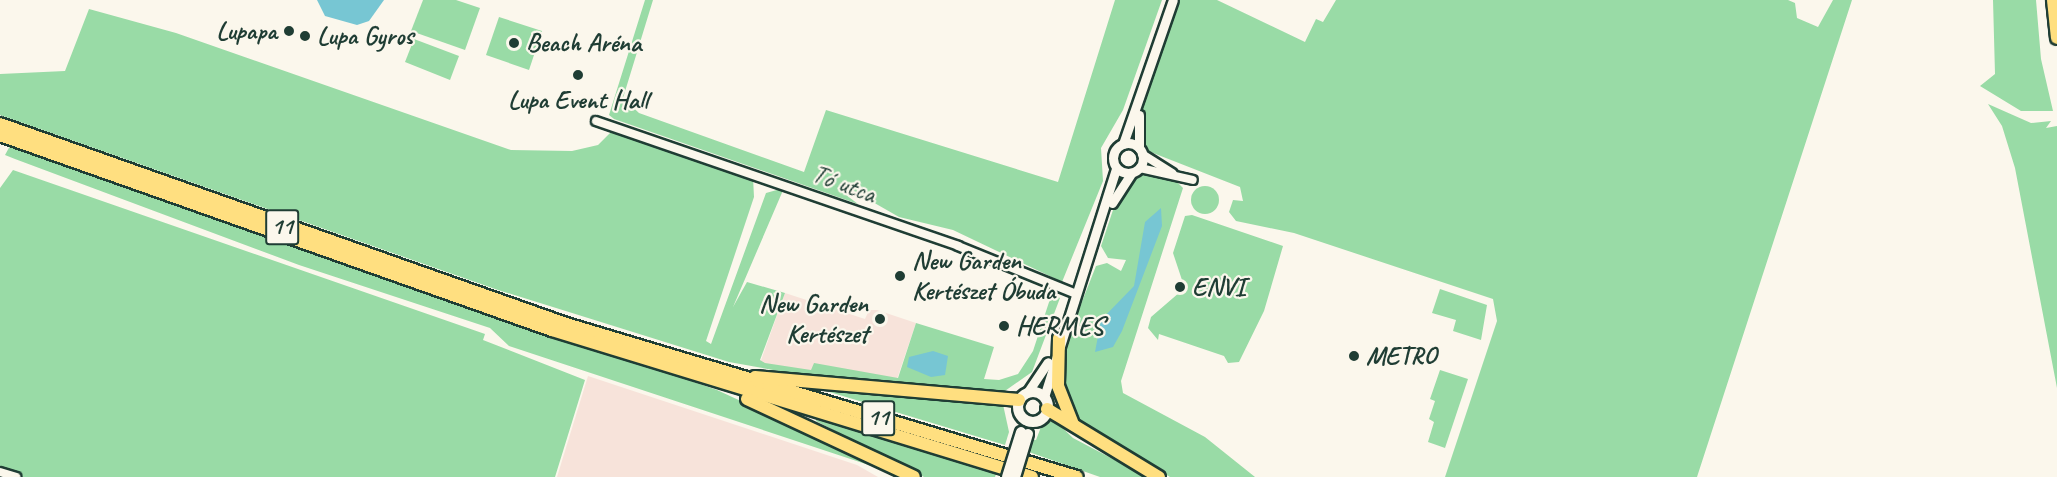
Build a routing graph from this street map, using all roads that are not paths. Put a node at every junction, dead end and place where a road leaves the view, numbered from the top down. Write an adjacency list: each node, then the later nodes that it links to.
1 (1173, 0): 4 (street)
2 (2053, 0): 3 (main road)
3 (2057, 39)
4 (1139, 103): 8 (street); 9 (street)
5 (596, 121): 15 (street, Tó utca)
6 (0, 124): 17 (main road, 11)
7 (0, 135): 17 (main road, 11)
8 (1123, 144): 9 (street); 10 (street)
9 (1141, 151): 11 (street); 12 (street)
10 (1116, 169): 11 (street); 14 (street)
11 (1135, 171): 12 (street); 14 (street)
12 (1179, 176): 13 (street)
13 (1193, 180)
14 (1100, 230): 15 (street)
15 (1076, 294): 16 (street)
16 (1059, 338): 18 (street); 19 (street); 23 (main road)
17 (726, 380): 18 (main road); 26 (main road); 29 (main road, 11); 30 (main road, 11)
18 (1023, 396): 19 (main road); 20 (main road)
19 (1046, 403): 21 (main road); 23 (main road)
20 (1022, 417): 21 (main road); 22 (main road)
21 (1035, 422): 22 (main road)
22 (1024, 433): 27 (main road, bridge); 28 (main road, bridge)
23 (1087, 437): 31 (main road)
24 (0, 472): 25 (street)
25 (16, 477)
26 (914, 477)
27 (1007, 477)
28 (1015, 477)
29 (1032, 477)
30 (1077, 477)
31 (1159, 477)

